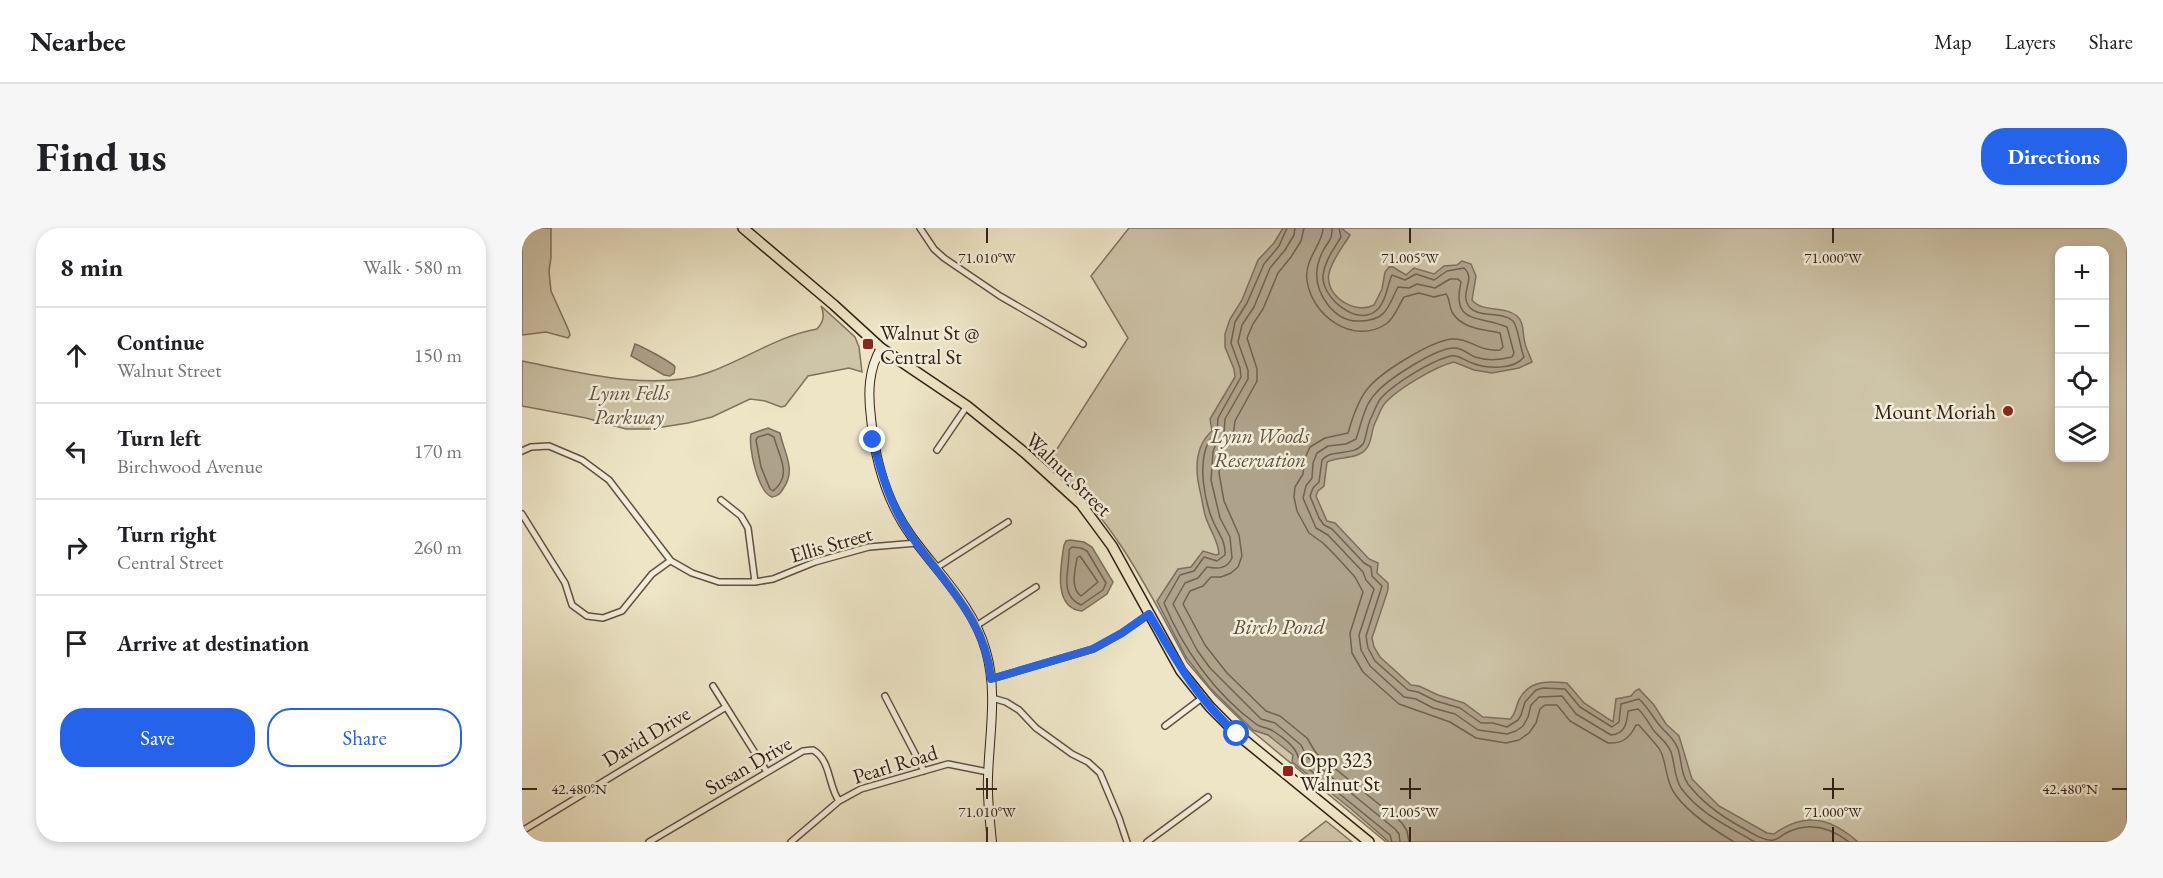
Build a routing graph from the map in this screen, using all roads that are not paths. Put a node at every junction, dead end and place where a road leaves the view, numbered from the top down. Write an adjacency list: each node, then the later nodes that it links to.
1 (743, 228): 4 (main road, Walnut Street)
2 (920, 228): 3 (street)
3 (1083, 344)
4 (881, 348): 5 (main road, Walnut Street); 11 (street)
5 (967, 406): 6 (street); 16 (main road, Walnut Street)
6 (937, 450)
7 (522, 451): 12 (street)
8 (721, 500): 14 (street)
9 (522, 514): 12 (street)
10 (1008, 522): 13 (street)
11 (917, 543): 13 (street); 14 (street, Ellis Street)
12 (670, 561): 14 (street, Ellis Street)
13 (936, 568): 17 (street)
14 (755, 582)
15 (1036, 587): 17 (street)
16 (1149, 614): 18 (street); 22 (main road, Walnut Street)
17 (976, 626): 18 (street)
18 (991, 679): 21 (street)
19 (713, 686): 23 (street)
20 (885, 696): 25 (street)
21 (992, 698): 27 (street); 34 (street)
22 (1202, 698): 24 (street); 36 (main road, Walnut Street)
23 (726, 707): 26 (street); 30 (street, David Drive)
24 (1165, 726)
25 (924, 771): 27 (street, Pearl Road); 29 (street, Pearl Road)
26 (767, 772): 29 (street, Susan Drive); 31 (street, Susan Drive)
27 (988, 772): 33 (street)
28 (1208, 797): 35 (street)
29 (839, 801): 32 (street, Pearl Road)
30 (522, 831)
31 (650, 842)
32 (791, 842)
33 (992, 842)
34 (1127, 842)
35 (1147, 842)
36 (1369, 842)

